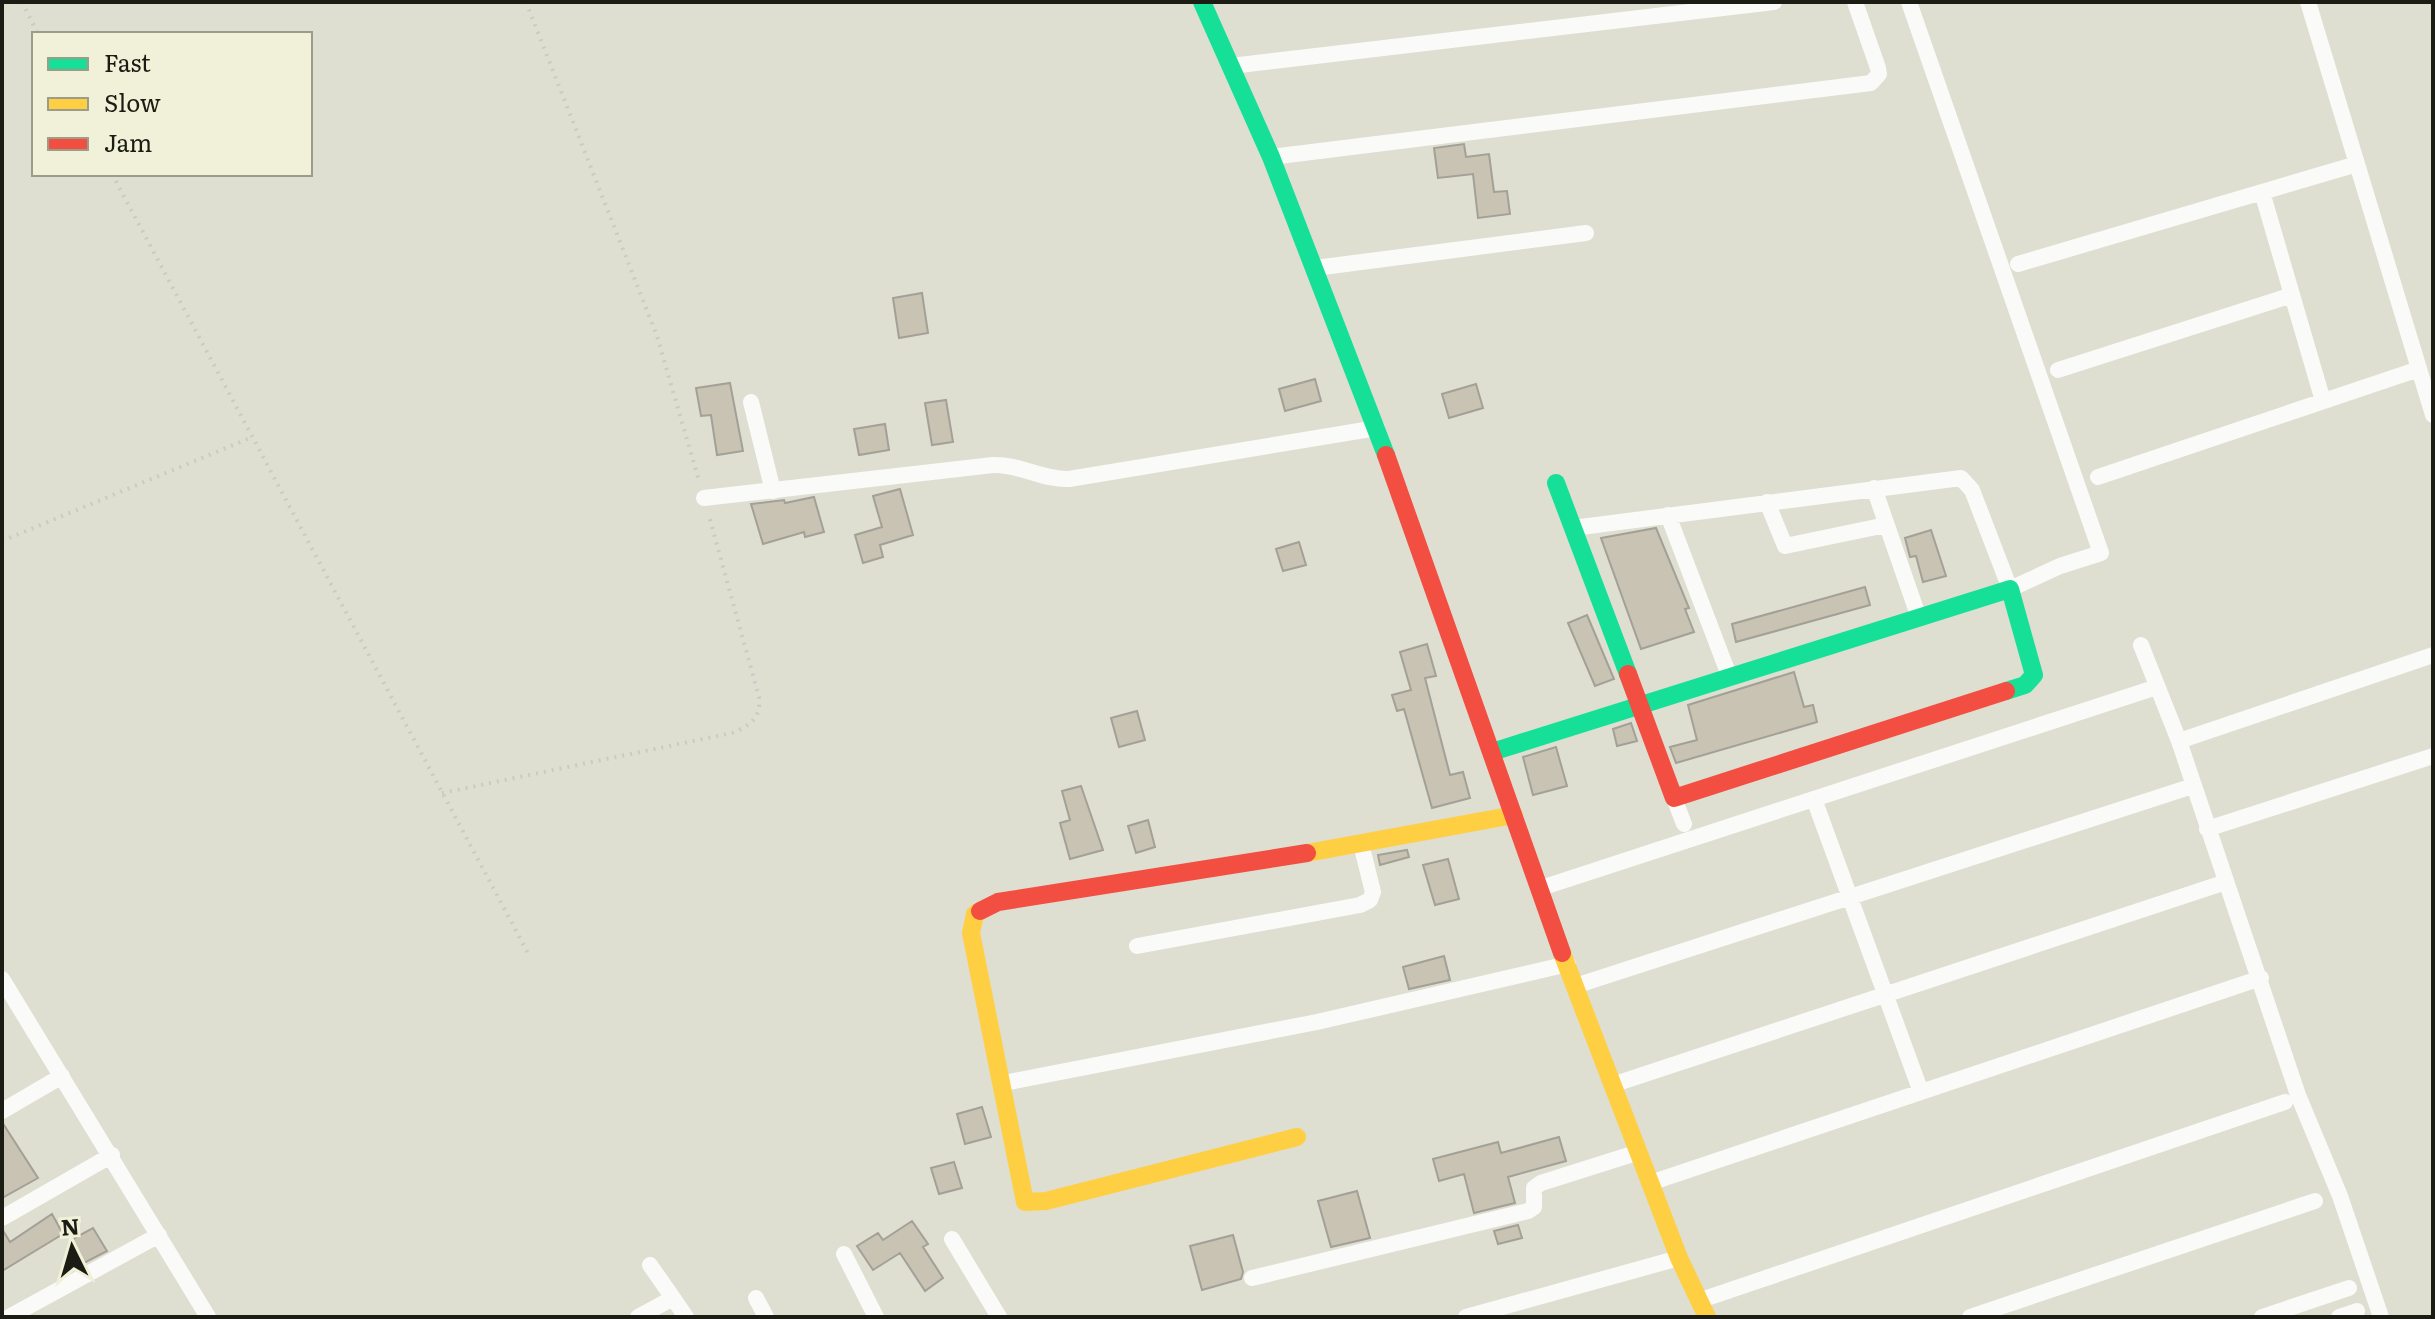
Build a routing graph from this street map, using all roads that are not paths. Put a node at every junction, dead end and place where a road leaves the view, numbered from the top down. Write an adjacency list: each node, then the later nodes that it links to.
1 (1202, 2): 6 (street)
2 (1774, 2): 6 (street)
3 (1855, 2): 7 (street)
4 (1909, 2): 29 (street)
5 (2308, 2): 8 (street)
6 (1231, 66): 7 (street)
7 (1271, 157): 12 (street)
8 (2357, 164): 9 (street); 14 (street)
9 (2262, 192): 11 (street); 13 (street)
10 (1586, 233): 12 (street)
11 (2018, 264)
12 (1315, 268): 19 (street)
13 (2292, 295): 15 (street); 16 (street)
14 (2419, 369): 16 (street); 18 (street)
15 (2058, 370)
16 (2323, 401): 20 (street)
17 (751, 402): 23 (street)
18 (2433, 415)
19 (1377, 428): 23 (street); 37 (street)
20 (2098, 477)
21 (1556, 483): 28 (street)
22 (1874, 488): 25 (street); 27 (street); 29 (street)
23 (773, 491): 24 (street)
24 (704, 498)
25 (1767, 502): 26 (street); 27 (street)
26 (1668, 515): 28 (street); 33 (street)
27 (1886, 525): 30 (street)
28 (1573, 528): 35 (street)
29 (2010, 589): 30 (street); 40 (street)
30 (1919, 618): 33 (street)
31 (2141, 645): 34 (street)
32 (2433, 655): 36 (street)
33 (1730, 678): 35 (street)
34 (2157, 687): 36 (street); 41 (street)
35 (1640, 705): 37 (street); 40 (street)
36 (2179, 741): 39 (street)
37 (1492, 752): 42 (street)
38 (2433, 756): 44 (street)
39 (2193, 786): 44 (street); 48 (street)
40 (1674, 798): 43 (street)
41 (1814, 799): 47 (street); 48 (street)
42 (1514, 815): 45 (street); 47 (street)
43 (1684, 824)
44 (2207, 829): 46 (street)
45 (1361, 844): 49 (street); 56 (street)
46 (2226, 882): 51 (street); 54 (street)
47 (1541, 888): 50 (street)
48 (1849, 898): 53 (street); 54 (street)
49 (1137, 946)
50 (1568, 964): 53 (street); 56 (street)
51 (2261, 978): 58 (street); 89 (street)
52 (4, 986): 55 (street)
53 (1575, 986): 57 (street)
54 (1885, 995): 57 (street); 58 (street)
55 (62, 1076): 60 (street); 63 (street)
56 (1008, 1082): 61 (street)
57 (1612, 1085): 62 (street)
58 (1921, 1092): 64 (street)
59 (2285, 1102): 76 (street)
60 (2, 1111)
61 (1297, 1137)
62 (1639, 1152): 64 (street); 72 (street)
63 (112, 1155): 66 (street); 67 (street)
64 (1650, 1183): 70 (street)
65 (2315, 1201): 86 (street)
66 (2, 1218)
67 (159, 1235): 78 (street); 79 (street)
68 (952, 1239): 84 (street)
69 (844, 1254): 83 (street)
70 (1679, 1258): 76 (street); 85 (street)
71 (650, 1265): 74 (street)
72 (1252, 1278)
73 (2349, 1288): 87 (street)
74 (673, 1298): 80 (street); 81 (street)
75 (756, 1298): 82 (street)
76 (1704, 1308)
77 (2357, 1311): 88 (street)
78 (9, 1317)
79 (208, 1317)
80 (638, 1317)
81 (686, 1317)
82 (766, 1317)
83 (876, 1317)
84 (999, 1317)
85 (1466, 1317)
86 (1970, 1317)
87 (2262, 1317)
88 (2339, 1317)
89 (2381, 1317)

